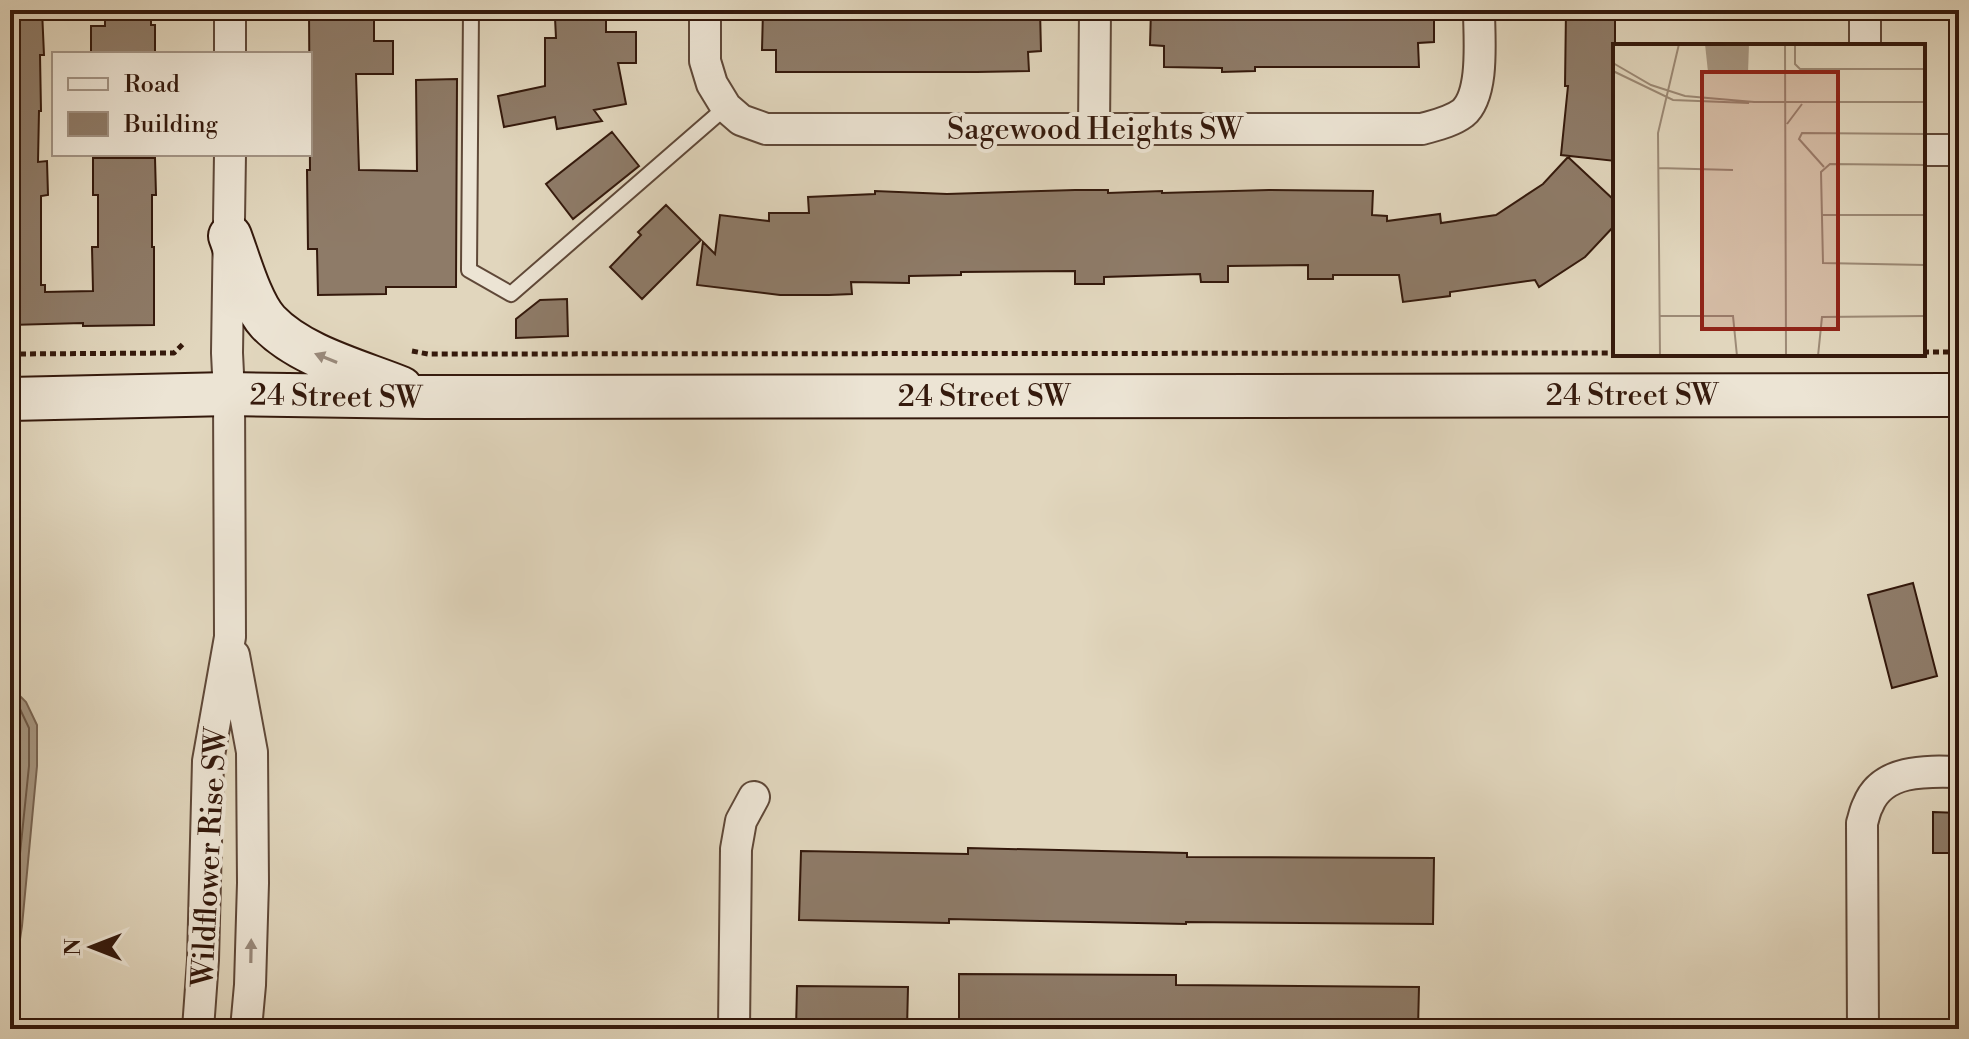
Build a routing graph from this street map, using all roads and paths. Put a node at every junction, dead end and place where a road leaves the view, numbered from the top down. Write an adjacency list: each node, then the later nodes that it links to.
1 (230, 10): 8 (street)
2 (471, 10): 9 (lane)
3 (705, 10): 9 (street)
4 (1095, 10): 10 (street)
5 (1479, 10): 10 (street, Sagewood Heights SW)
6 (1865, 10): 7 (street)
7 (1865, 44)
8 (230, 52)
9 (726, 107): 10 (street, Sagewood Heights SW)
10 (1094, 129)
11 (1925, 150): 12 (street)
12 (1959, 150)
13 (230, 156): 14 (street, Wildflower Rise SW)
14 (230, 236): 21 (street, Wildflower Rise SW); 23 (street, one-way to 14)
15 (183, 344): 20 (path)
16 (400, 349): 19 (path)
17 (1925, 352): 18 (path)
18 (1959, 352)
19 (1613, 353)
20 (10, 354)
21 (229, 394): 23 (street, 24 Street SW); 24 (street, 24 Street SW); 25 (street, Wildflower Rise SW)
22 (1959, 395): 23 (street, 24 Street SW)
23 (425, 397)
24 (10, 399)
25 (230, 637): 28 (street, Wildflower Rise SW); 29 (street, Wildflower Rise SW, one-way to 25)
26 (1959, 772): 31 (street)
27 (754, 797): 30 (street)
28 (198, 1029)
29 (246, 1029)
30 (734, 1029)
31 (1863, 1029)

